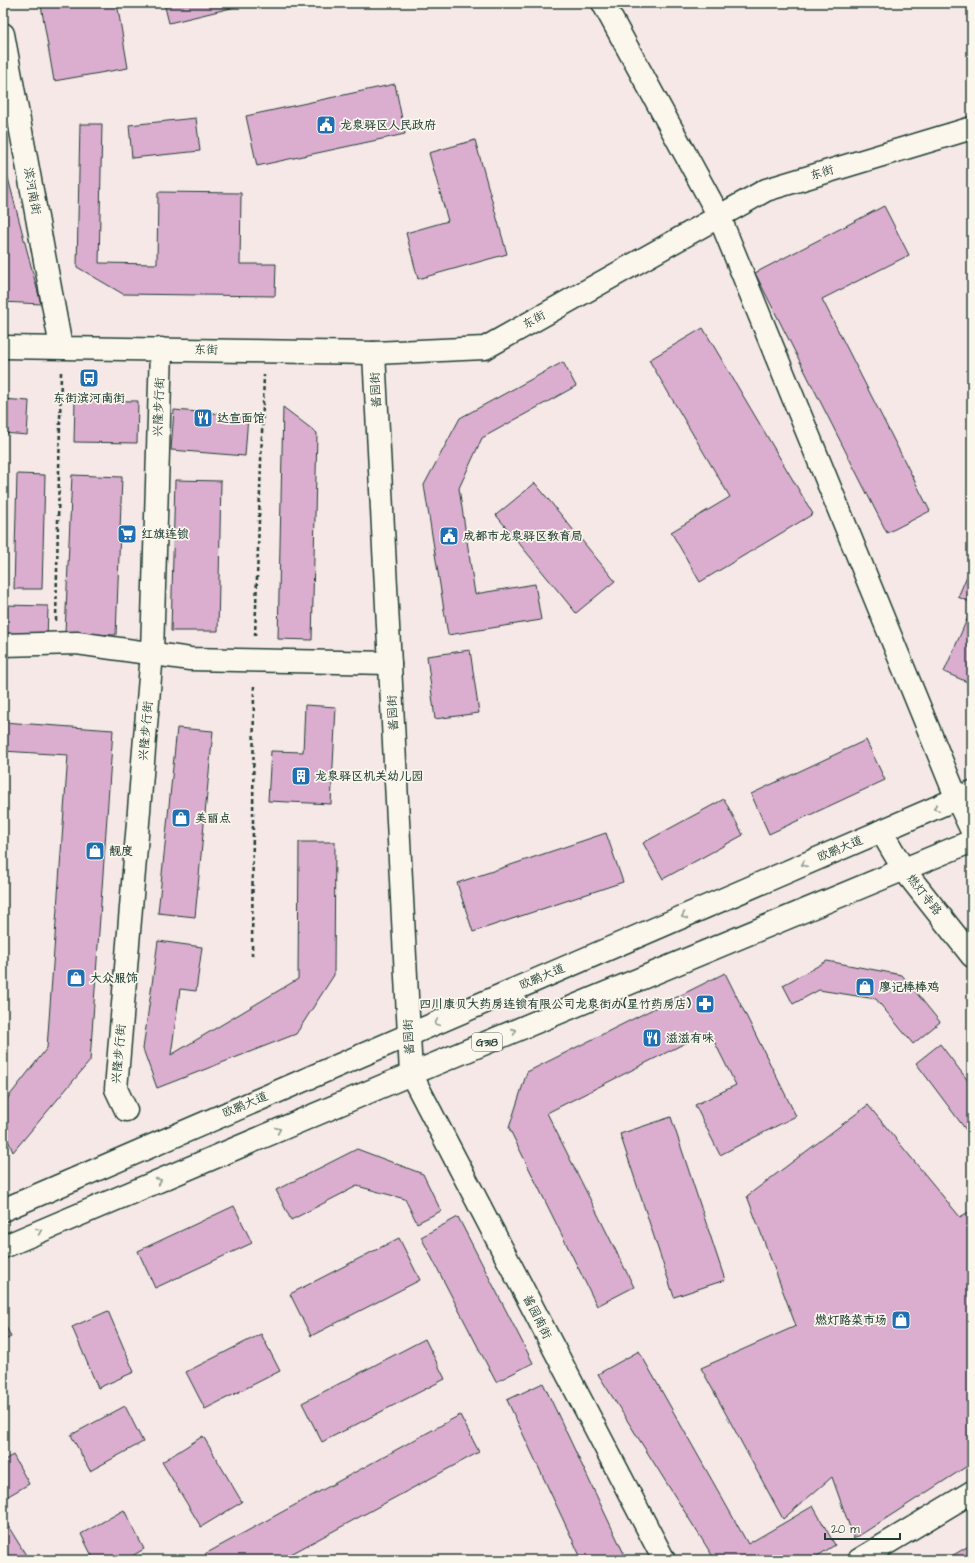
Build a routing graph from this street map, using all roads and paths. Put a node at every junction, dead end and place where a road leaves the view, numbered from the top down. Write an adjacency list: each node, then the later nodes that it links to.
1 (603, 3): 4 (main road)
2 (3, 34): 6 (main road, 滨河南街)
3 (972, 128): 4 (main road, 东街)
4 (719, 216): 8 (main road, 东街); 13 (main road)
5 (3, 347): 6 (main road, 东街)
6 (61, 347): 7 (main road, 东街); 9 (path)
7 (161, 349): 8 (main road, 东街); 11 (main road, 兴隆步行街)
8 (374, 353): 12 (main road, 酱园街)
9 (56, 643): 10 (main road); 11 (main road)
10 (3, 645)
11 (152, 653): 12 (main road); 21 (main road, 兴隆步行街)
12 (390, 663): 19 (main road, 酱园街)
13 (964, 796): 14 (main road); 15 (main road, 欧鹏大道, one-way to 15)
14 (972, 830)
15 (881, 831): 17 (main road, 燃灯寺路); 19 (main road, 欧鹏大道, one-way to 19)
16 (972, 841): 17 (main road, G318)
17 (904, 870): 18 (main road, 燃灯寺路); 20 (main road, G318, one-way to 17)
18 (972, 956)
19 (409, 1036): 20 (main road, 酱园街); 22 (main road, 欧鹏大道)
20 (411, 1074): 23 (main road, G318, one-way to 20); 25 (main road, 酱园南街)
21 (126, 1110)
22 (3, 1210)
23 (3, 1247)
24 (972, 1492): 26 (main road)
25 (664, 1560)
26 (859, 1560)

